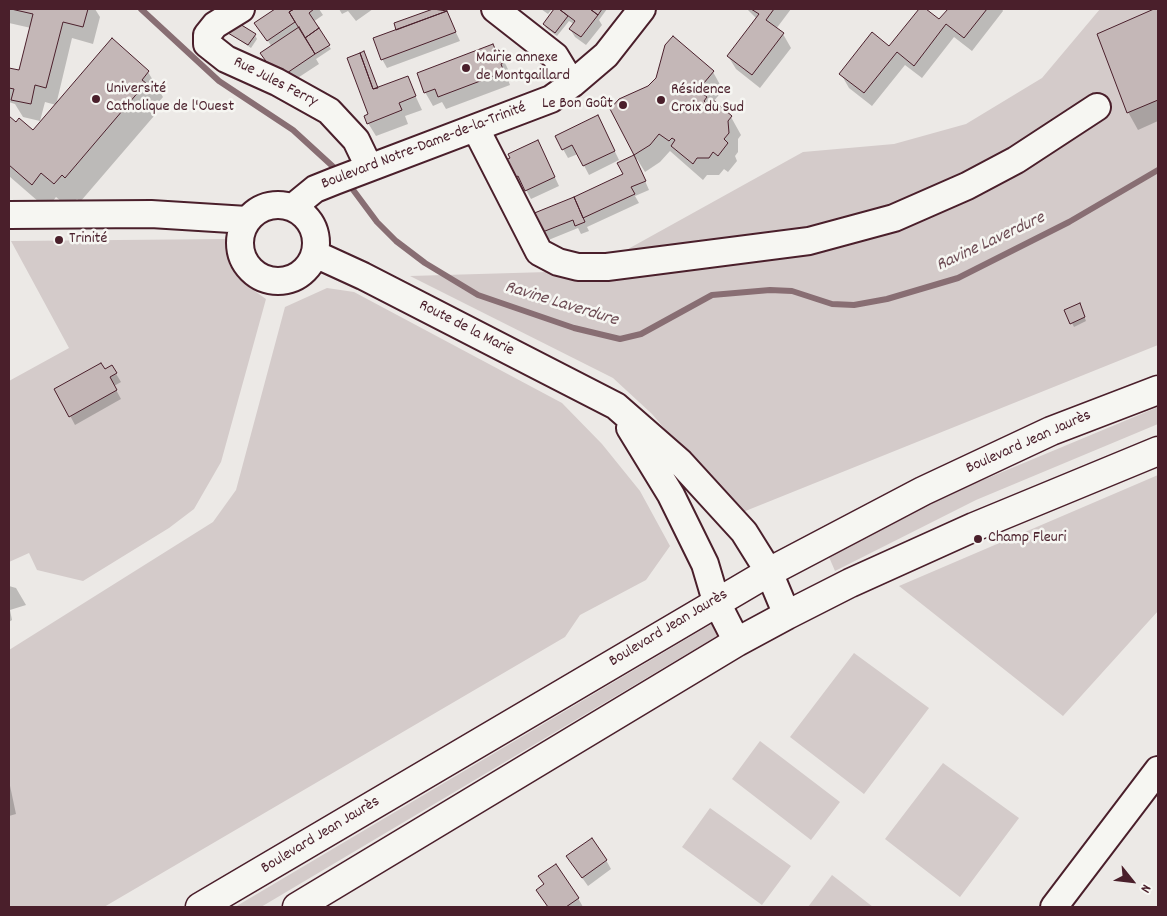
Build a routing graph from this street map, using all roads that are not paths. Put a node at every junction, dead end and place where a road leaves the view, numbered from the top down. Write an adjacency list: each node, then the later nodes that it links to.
1 (241, 9): 7 (street, Rue Jules Ferry)
2 (495, 9): 4 (street)
3 (642, 9): 4 (street, Boulevard Notre-Dame-de-la-Trinité)
4 (572, 84): 6 (street, Boulevard Notre-Dame-de-la-Trinité)
5 (1097, 108): 6 (street)
6 (476, 129): 7 (street, Boulevard Notre-Dame-de-la-Trinité)
7 (353, 174): 8 (street, Boulevard Notre-Dame-de-la-Trinité)
8 (293, 207): 10 (street); 11 (street)
9 (9, 215): 10 (street)
10 (247, 220): 11 (street)
11 (315, 254): 13 (street, Route de la Marie)
12 (1158, 390): 15 (main road, Boulevard Jean Jaurès)
13 (616, 406): 15 (street, Route de la Marie); 16 (street)
14 (1158, 451): 17 (main road)
15 (769, 572): 16 (main road, Boulevard Jean Jaurès); 17 (street, Route de la Marie)
16 (716, 601): 18 (street); 20 (main road, Boulevard Jean Jaurès)
17 (787, 615): 18 (main road)
18 (737, 642): 21 (main road)
19 (1158, 770): 22 (street)
20 (200, 907)
21 (298, 907)
22 (1054, 907)

